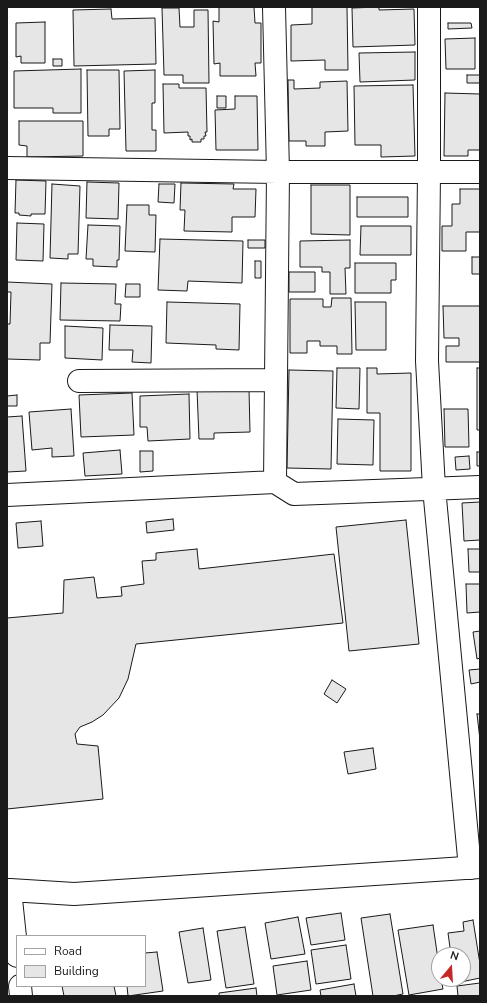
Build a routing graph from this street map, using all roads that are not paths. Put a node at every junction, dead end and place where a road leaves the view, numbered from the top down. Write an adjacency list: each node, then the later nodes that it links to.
1 (274, 7): 4 (street)
2 (428, 7): 5 (street)
3 (7, 168): 4 (street)
4 (278, 172): 5 (street); 7 (street)
5 (429, 172): 6 (street); 11 (street)
6 (480, 172)
7 (276, 380): 8 (street); 9 (street)
8 (79, 381)
9 (275, 482): 11 (street); 12 (street)
10 (480, 487): 11 (street)
11 (434, 488): 13 (street)
12 (7, 495)
13 (475, 868): 14 (street)
14 (9, 890): 15 (street)
15 (16, 948)

